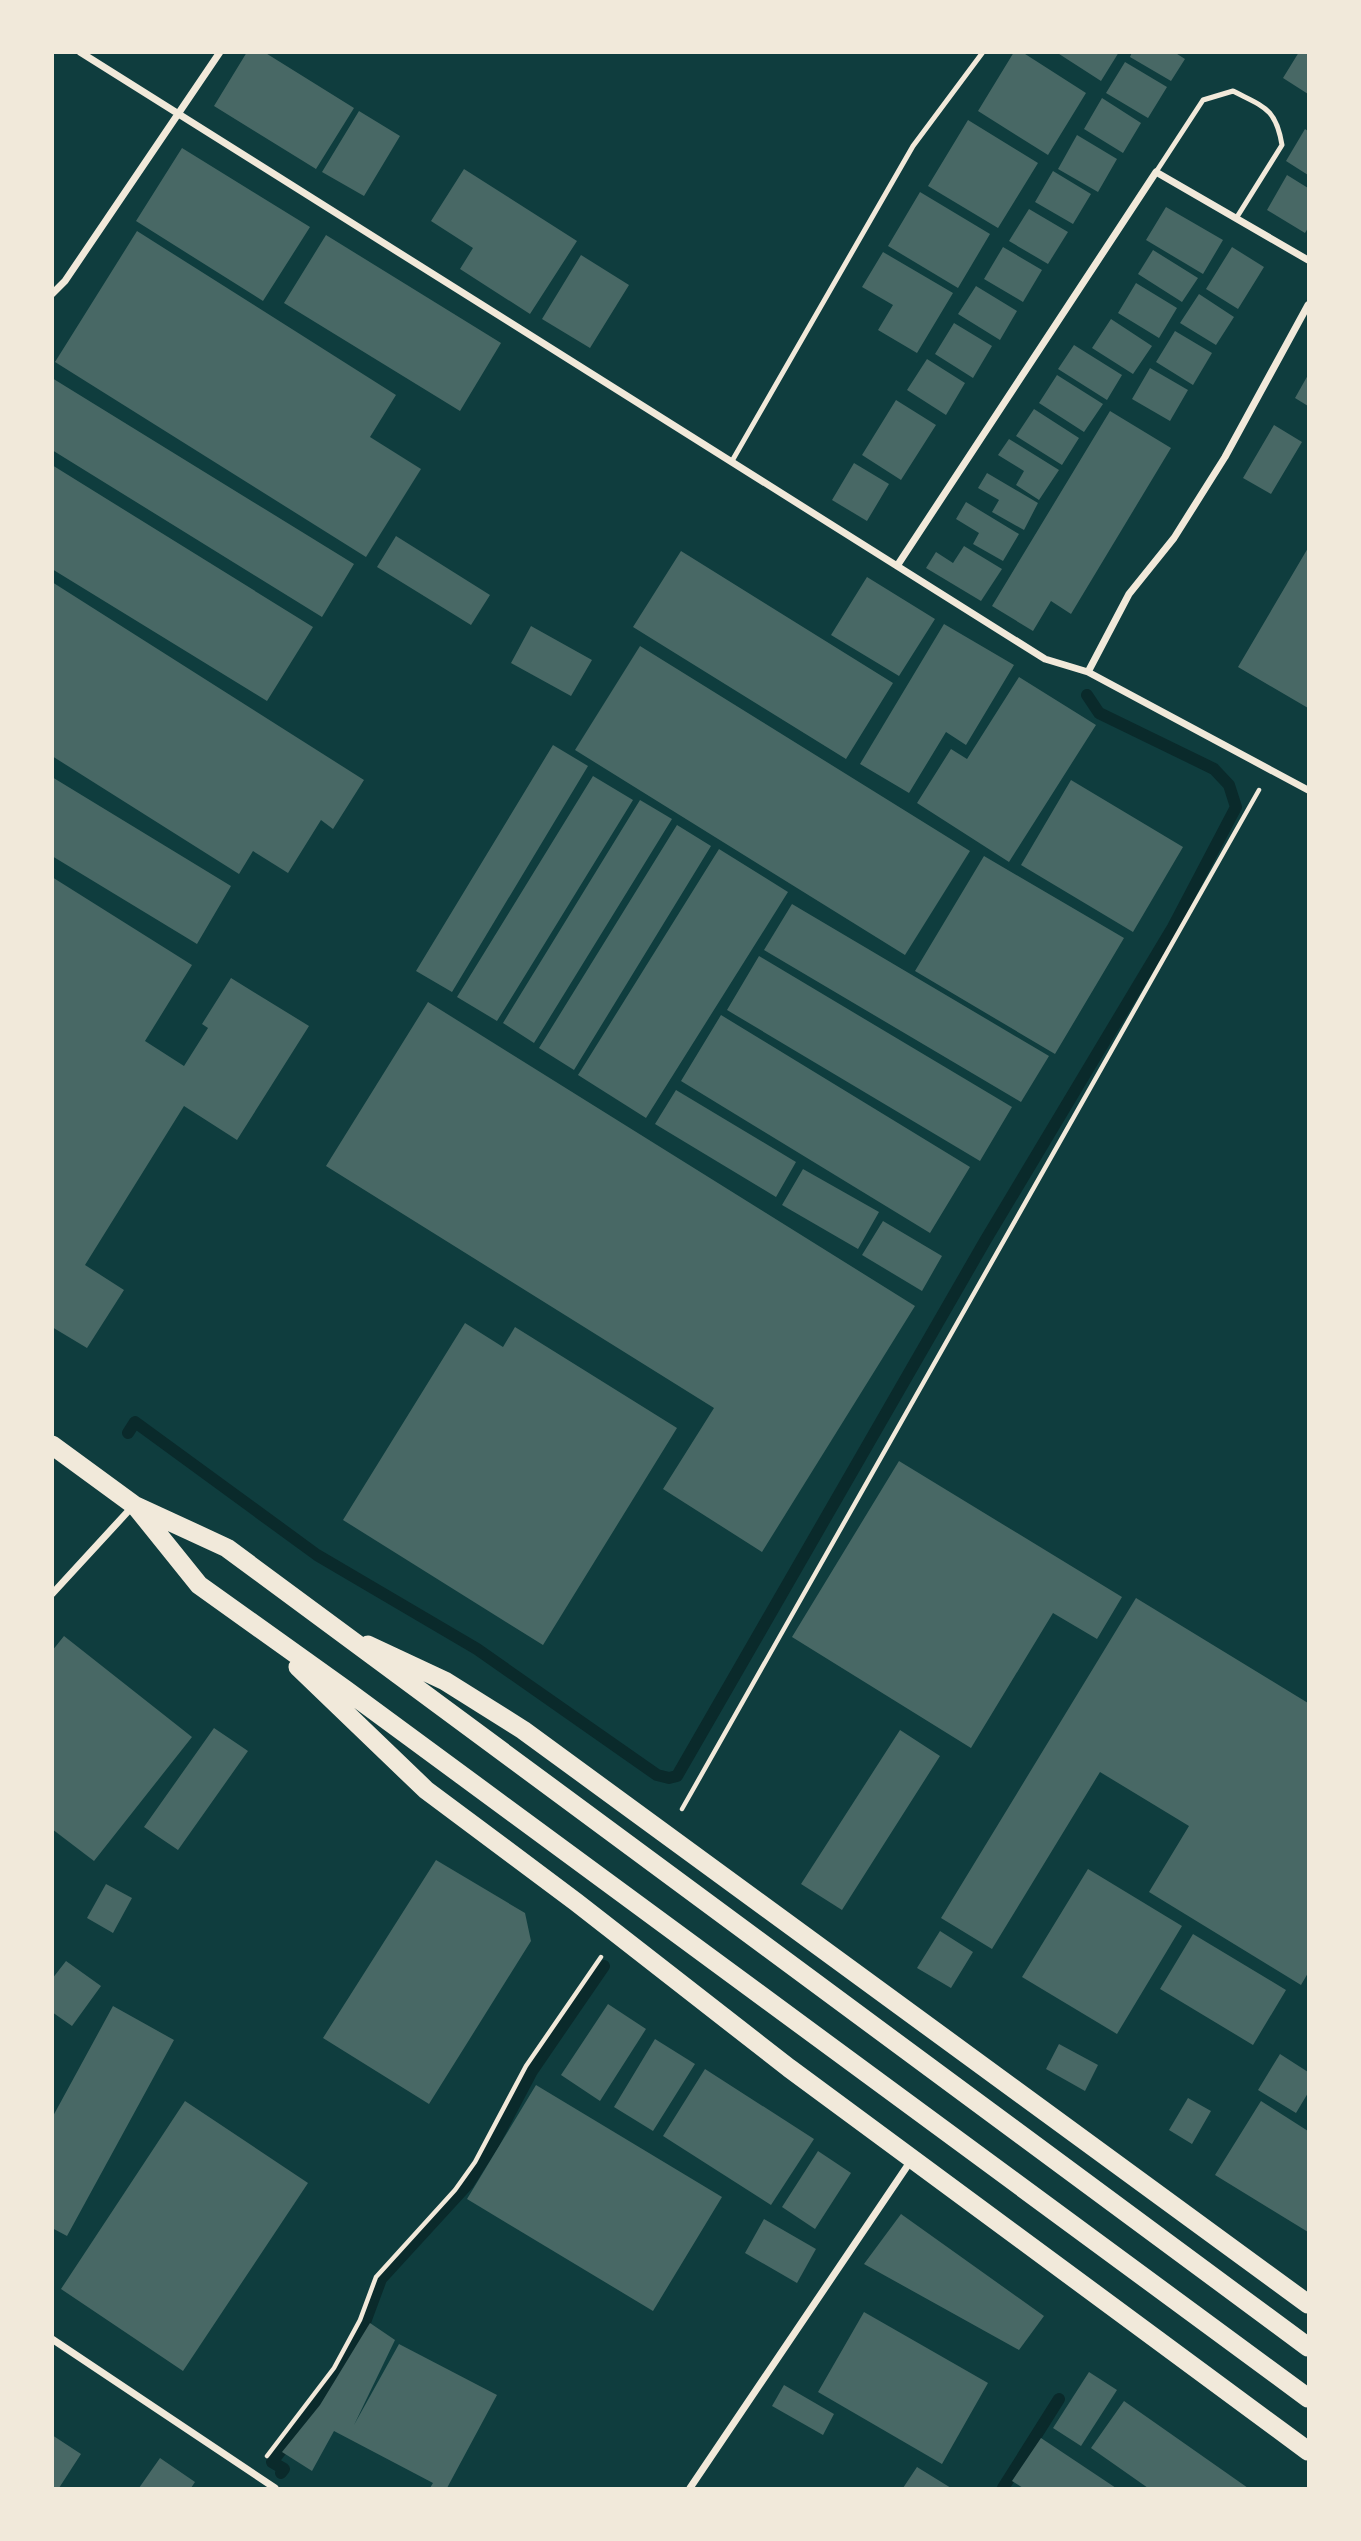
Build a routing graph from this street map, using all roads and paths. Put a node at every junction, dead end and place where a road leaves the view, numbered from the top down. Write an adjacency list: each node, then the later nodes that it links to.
1 (80, 52): 4 (street)
2 (220, 52): 4 (street)
3 (983, 52): 10 (lane)
4 (180, 113): 8 (street); 10 (street)
5 (1156, 172): 6 (street); 6 (lane); 11 (street)
6 (1237, 217): 7 (street)
7 (1308, 260)
8 (52, 294)
9 (1308, 306): 12 (street)
10 (732, 461): 11 (street)
11 (897, 566): 12 (street)
12 (1088, 672): 13 (street)
13 (1270, 769): 14 (street); 20 (path)
14 (1308, 790)
15 (52, 1445): 16 (highway)
16 (134, 1505): 17 (street); 18 (highway); 19 (highway)
17 (52, 1594)
18 (341, 1634): 23 (highway); 25 (highway)
19 (267, 1635): 22 (highway); 26 (highway)
20 (680, 1813)
21 (605, 1951): 28 (path)
22 (912, 2159): 27 (highway); 30 (street)
23 (1308, 2304)
24 (52, 2339): 28 (street)
25 (1308, 2347)
26 (1308, 2398)
27 (1308, 2451)
28 (254, 2475): 29 (street)
29 (275, 2488)
30 (690, 2488)

